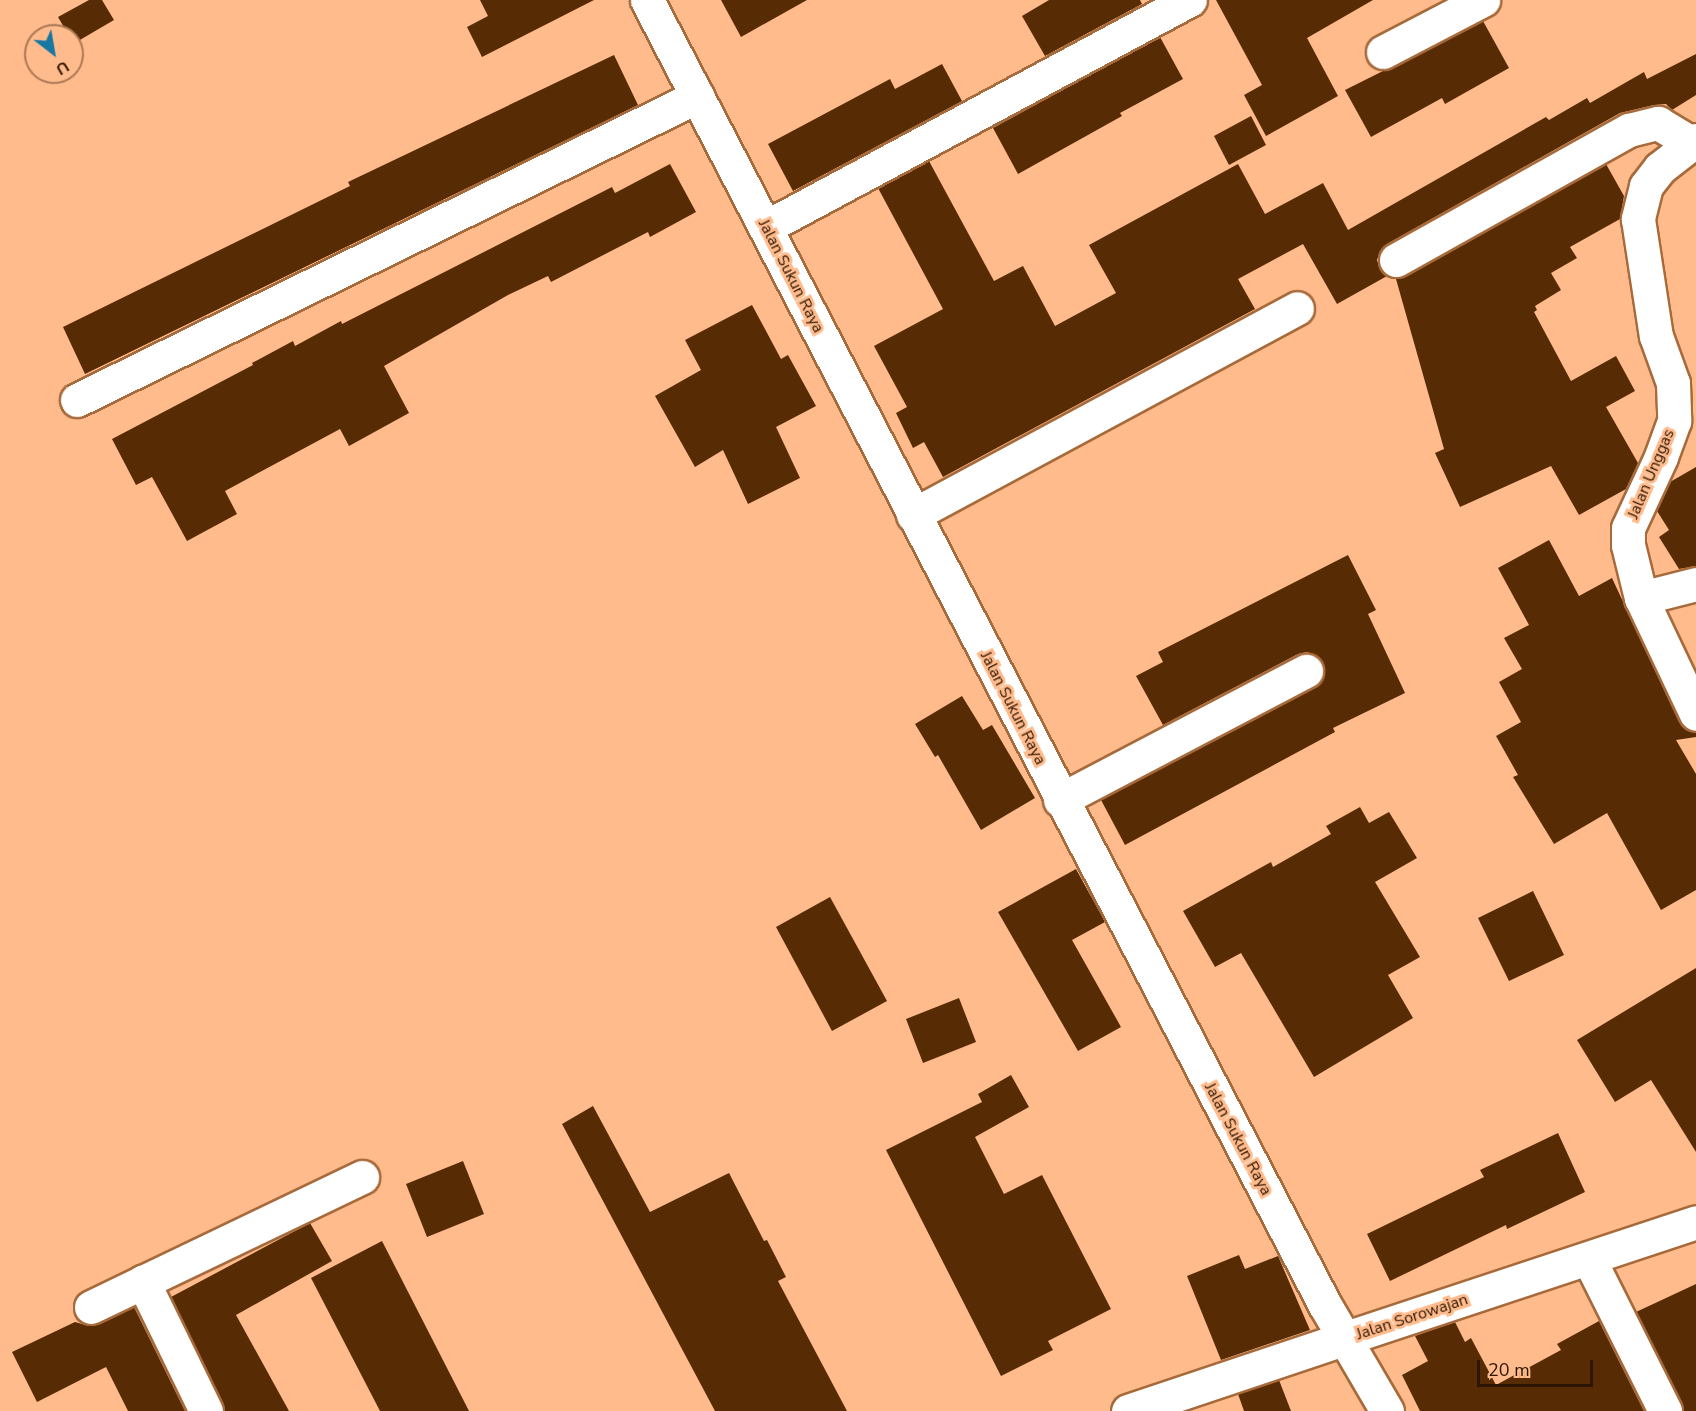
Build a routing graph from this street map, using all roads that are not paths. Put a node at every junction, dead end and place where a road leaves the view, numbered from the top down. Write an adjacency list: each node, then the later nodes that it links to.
1 (647, 0): 5 (street, Jalan Sukun Raya)
2 (1190, 0): 7 (street)
3 (1483, 0): 4 (street)
4 (1383, 52)
5 (698, 96): 7 (street, Jalan Sukun Raya); 10 (street)
6 (1693, 141): 8 (street); 13 (street, Jalan Unggas)
7 (766, 227): 11 (street, Jalan Sukun Raya)
8 (1396, 261)
9 (1297, 308): 11 (street)
10 (77, 400)
11 (913, 515): 16 (street, Jalan Sukun Raya)
12 (1696, 584): 13 (street)
13 (1641, 598): 15 (street, Jalan Unggas)
14 (1306, 671): 16 (street)
15 (1696, 714)
16 (1060, 800): 22 (street, Jalan Sukun Raya)
17 (362, 1177): 20 (street)
18 (1696, 1222): 19 (street, Jalan Sorowajan)
19 (1589, 1259): 22 (street, Jalan Sorowajan); 26 (street)
20 (143, 1282): 21 (street); 23 (street)
21 (91, 1307)
22 (1346, 1338): 24 (street, Jalan Sorowajan); 25 (street, Jalan Sukun Raya)
23 (206, 1411)
24 (1128, 1411)
25 (1387, 1411)
26 (1665, 1411)

